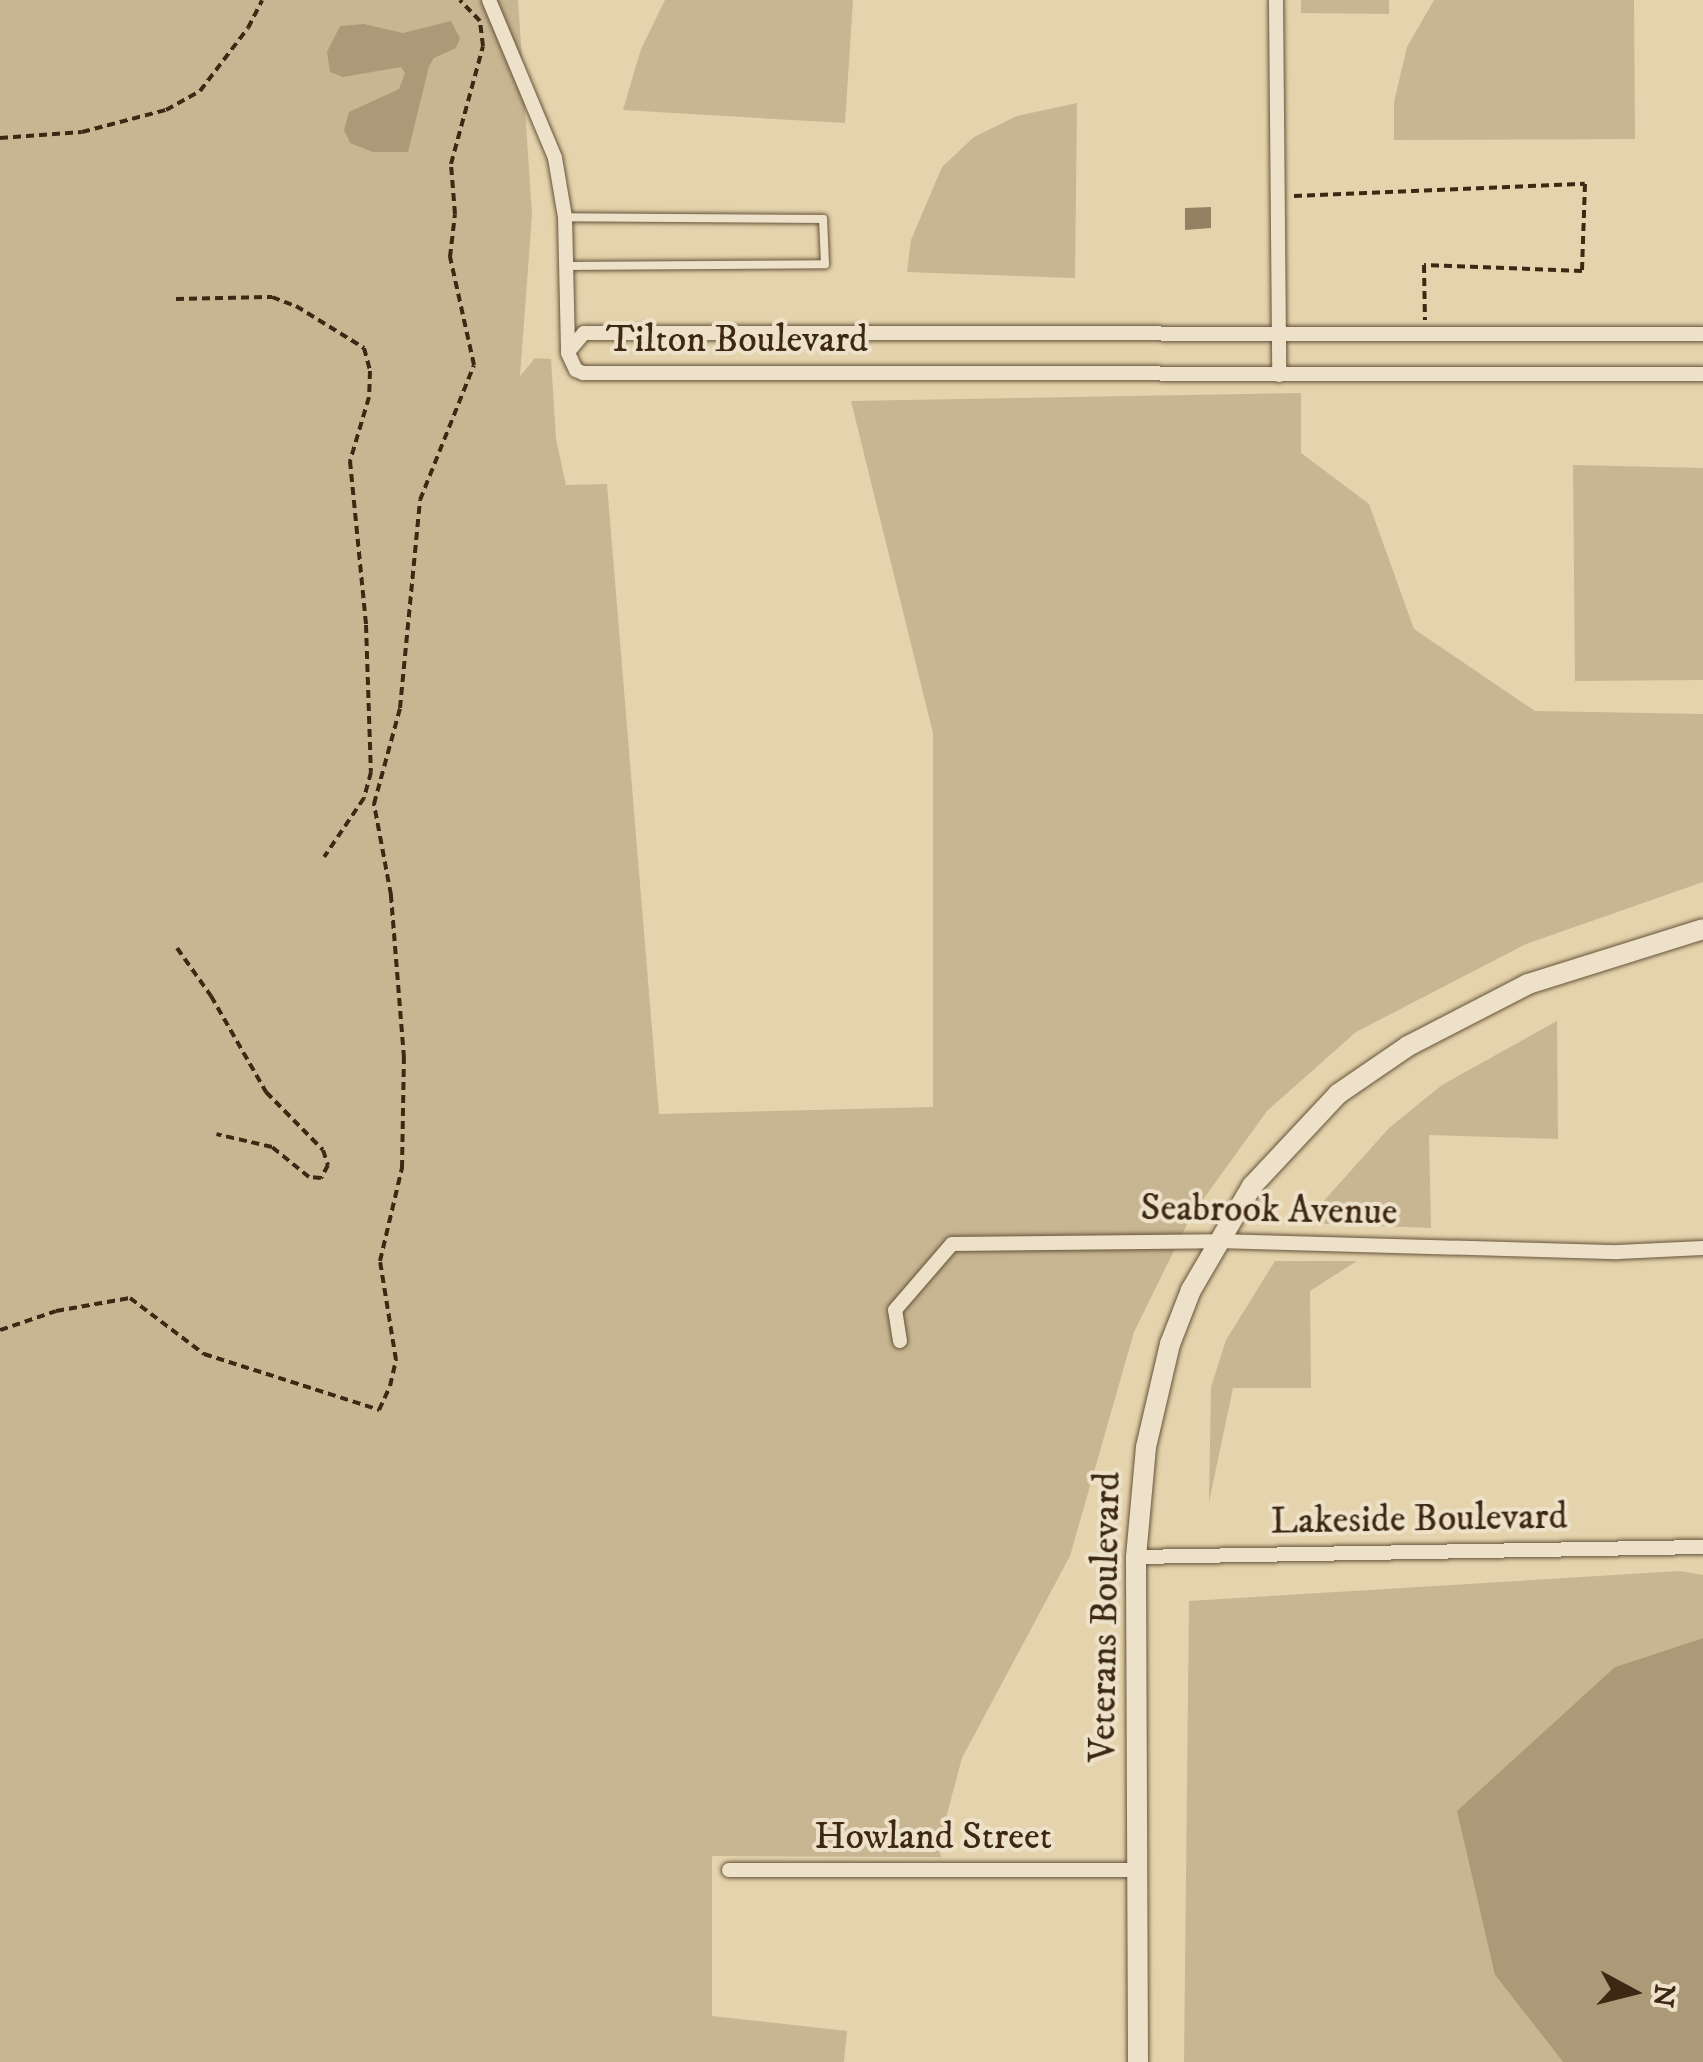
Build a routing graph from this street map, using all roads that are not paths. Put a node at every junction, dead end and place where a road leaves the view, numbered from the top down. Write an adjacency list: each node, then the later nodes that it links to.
1 (489, 0): 3 (street)
2 (1276, 0): 5 (street)
3 (565, 217): 4 (street); 4 (lane)
4 (564, 266): 7 (street)
5 (1278, 334): 6 (street, Tilton Boulevard); 7 (street, Tilton Boulevard); 9 (street)
6 (1703, 334)
7 (568, 352): 9 (street, Tilton Boulevard)
8 (1703, 374): 9 (street, Tilton Boulevard)
9 (1279, 375)
10 (1703, 930): 11 (main road, Veterans Boulevard)
11 (1217, 1240): 12 (street, Seabrook Avenue); 13 (street, Seabrook Avenue); 15 (main road, Veterans Boulevard)
12 (1703, 1248)
13 (900, 1341)
14 (1703, 1547): 15 (street, Lakeside Boulevard)
15 (1136, 1558): 17 (main road, Veterans Boulevard)
16 (729, 1870): 17 (street, Howland Street)
17 (1138, 1870): 18 (main road, Veterans Boulevard)
18 (1138, 2062)

